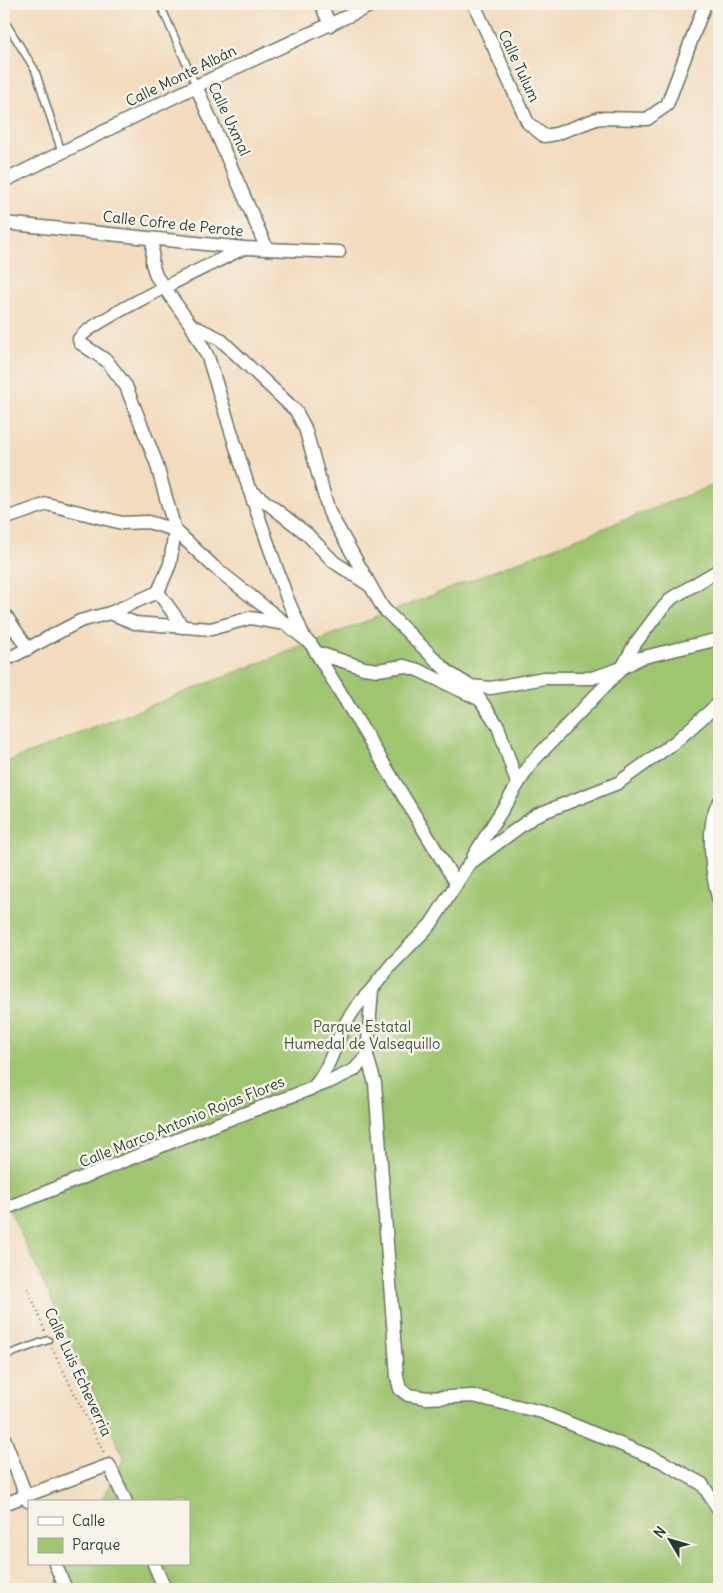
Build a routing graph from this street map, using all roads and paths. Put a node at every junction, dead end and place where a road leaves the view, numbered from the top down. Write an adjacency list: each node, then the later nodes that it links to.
1 (160, 4): 8 (lane, Calle Uxmal)
2 (321, 4): 7 (street)
3 (374, 4): 7 (street, Calle Monte Albán)
4 (474, 4): 5 (street, Calle Tulum)
5 (705, 4)
6 (4, 20): 9 (lane)
7 (330, 25): 8 (street, Calle Monte Albán)
8 (196, 86): 9 (street, Calle Monte Albán); 14 (street, Calle Uxmal)
9 (62, 153): 10 (street, Calle Monte Albán)
10 (4, 181)
11 (4, 223): 12 (street, Calle Cofre de Perote)
12 (153, 239): 13 (street, Calle Cofre de Perote); 16 (street)
13 (244, 248): 14 (street, Calle Cofre de Perote); 16 (street)
14 (267, 249): 15 (street, Calle Cofre de Perote)
15 (339, 252)
16 (166, 288): 17 (street); 20 (street)
17 (191, 325): 18 (street); 22 (street)
18 (248, 489): 22 (street); 28 (street)
19 (4, 519): 20 (street)
20 (175, 530): 23 (street); 26 (street)
21 (719, 570): 33 (street)
22 (371, 587): 34 (street)
23 (158, 592): 25 (street); 27 (street)
24 (4, 613): 30 (street)
25 (110, 613): 27 (street); 30 (street)
26 (284, 624): 27 (street); 28 (street)
27 (184, 627)
28 (304, 638): 31 (street)
29 (719, 639): 33 (street)
30 (28, 649): 32 (street)
31 (318, 653): 35 (street); 40 (street)
32 (4, 661)
33 (622, 668): 34 (street); 37 (street)
34 (470, 686): 35 (street)
35 (479, 699): 37 (street)
36 (719, 703): 39 (street)
37 (517, 783): 39 (street)
38 (719, 802): 41 (street)
39 (469, 864): 40 (street)
40 (456, 883): 42 (street)
41 (719, 901)
42 (372, 989): 43 (street); 44 (street)
43 (367, 1056): 44 (street, Calle Marco Antonio Rojas Flores); 54 (street)
44 (313, 1088): 45 (street, Calle Marco Antonio Rojas Flores)
45 (4, 1209)
46 (28, 1288): 47 (path, Calle Luis Echeverria)
47 (48, 1340): 48 (lane); 50 (path, Calle Luis Echeverria)
48 (4, 1356)
49 (4, 1438): 51 (street)
50 (110, 1465): 51 (street); 52 (street)
51 (27, 1498): 53 (street)
52 (125, 1500)
53 (4, 1504)
54 (719, 1510)
55 (57, 1566): 57 (street)
56 (155, 1566): 58 (street)
57 (66, 1589)
58 (165, 1589)

